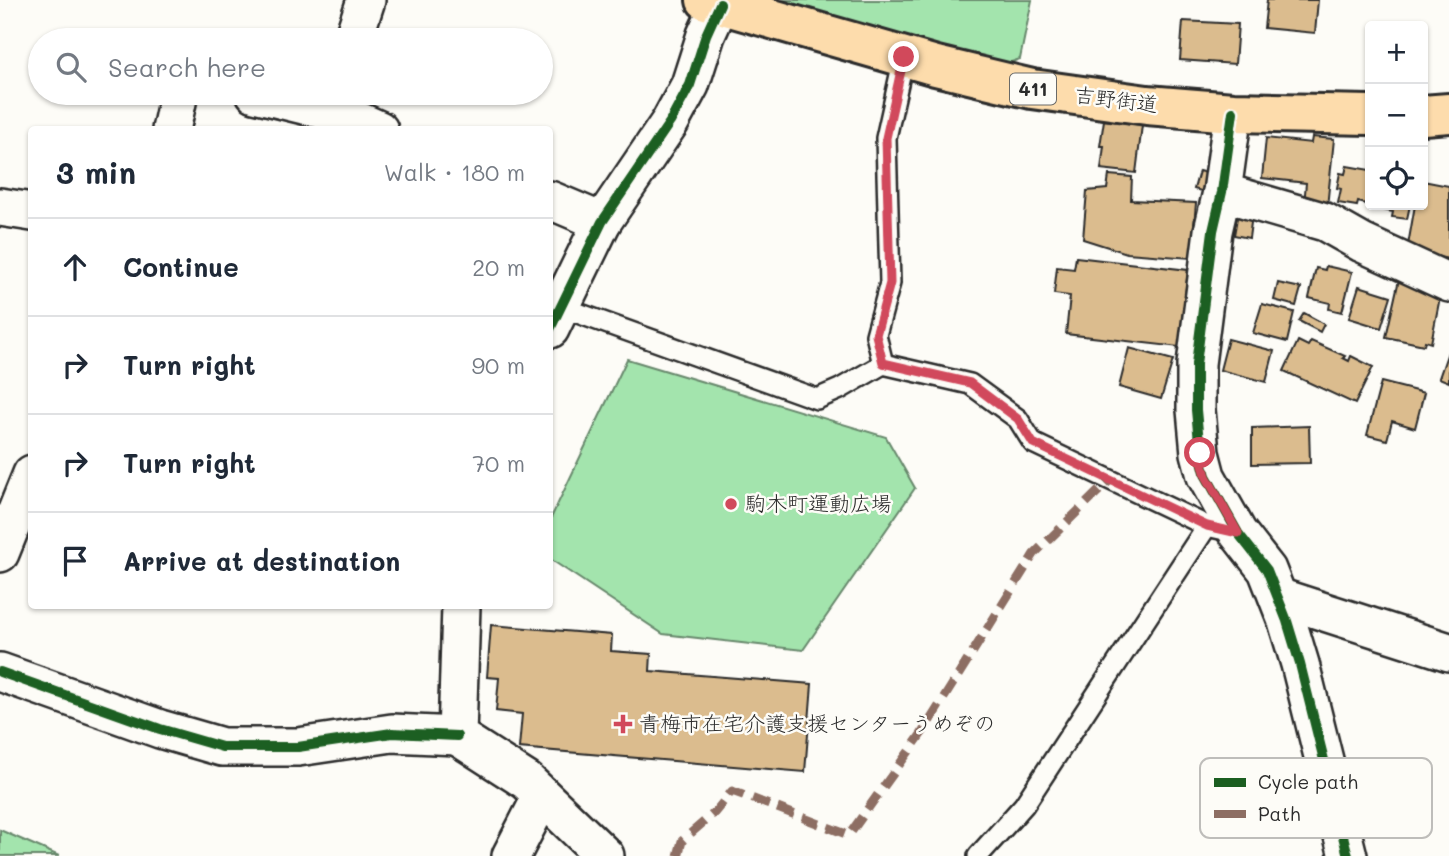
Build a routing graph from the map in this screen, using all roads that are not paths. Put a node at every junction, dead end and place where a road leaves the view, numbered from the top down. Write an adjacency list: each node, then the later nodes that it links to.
1 (366, 0): 3 (street)
2 (713, 2): 4 (highway, 吉野街道 / 411); 17 (street)
3 (358, 28)
4 (904, 57): 7 (highway, 吉野街道 / 411); 20 (lane)
5 (176, 105): 11 (street)
6 (339, 105): 12 (street)
7 (1233, 112): 9 (highway, 吉野街道 / 411); 13 (street)
8 (1449, 113): 10 (highway)
9 (1365, 115)
10 (1428, 115)
11 (172, 126)
12 (373, 126)
13 (1222, 192): 18 (street); 22 (street)
14 (553, 201): 17 (street)
15 (0, 207): 16 (street)
16 (28, 211)
17 (602, 222): 19 (street)
18 (1449, 283)
19 (555, 318): 20 (lane)
20 (883, 363): 22 (lane)
21 (28, 484): 23 (street)
22 (1223, 530): 24 (street); 34 (lane)
23 (0, 552)
24 (1278, 597): 26 (street); 29 (street)
25 (461, 609): 28 (street)
26 (1449, 652)
27 (0, 672): 28 (street)
28 (457, 736): 30 (street)
29 (1324, 758)
30 (542, 796): 32 (street); 33 (street)
31 (1344, 838): 35 (street)
32 (511, 856)
33 (604, 856)
34 (978, 856)
35 (1348, 856)

